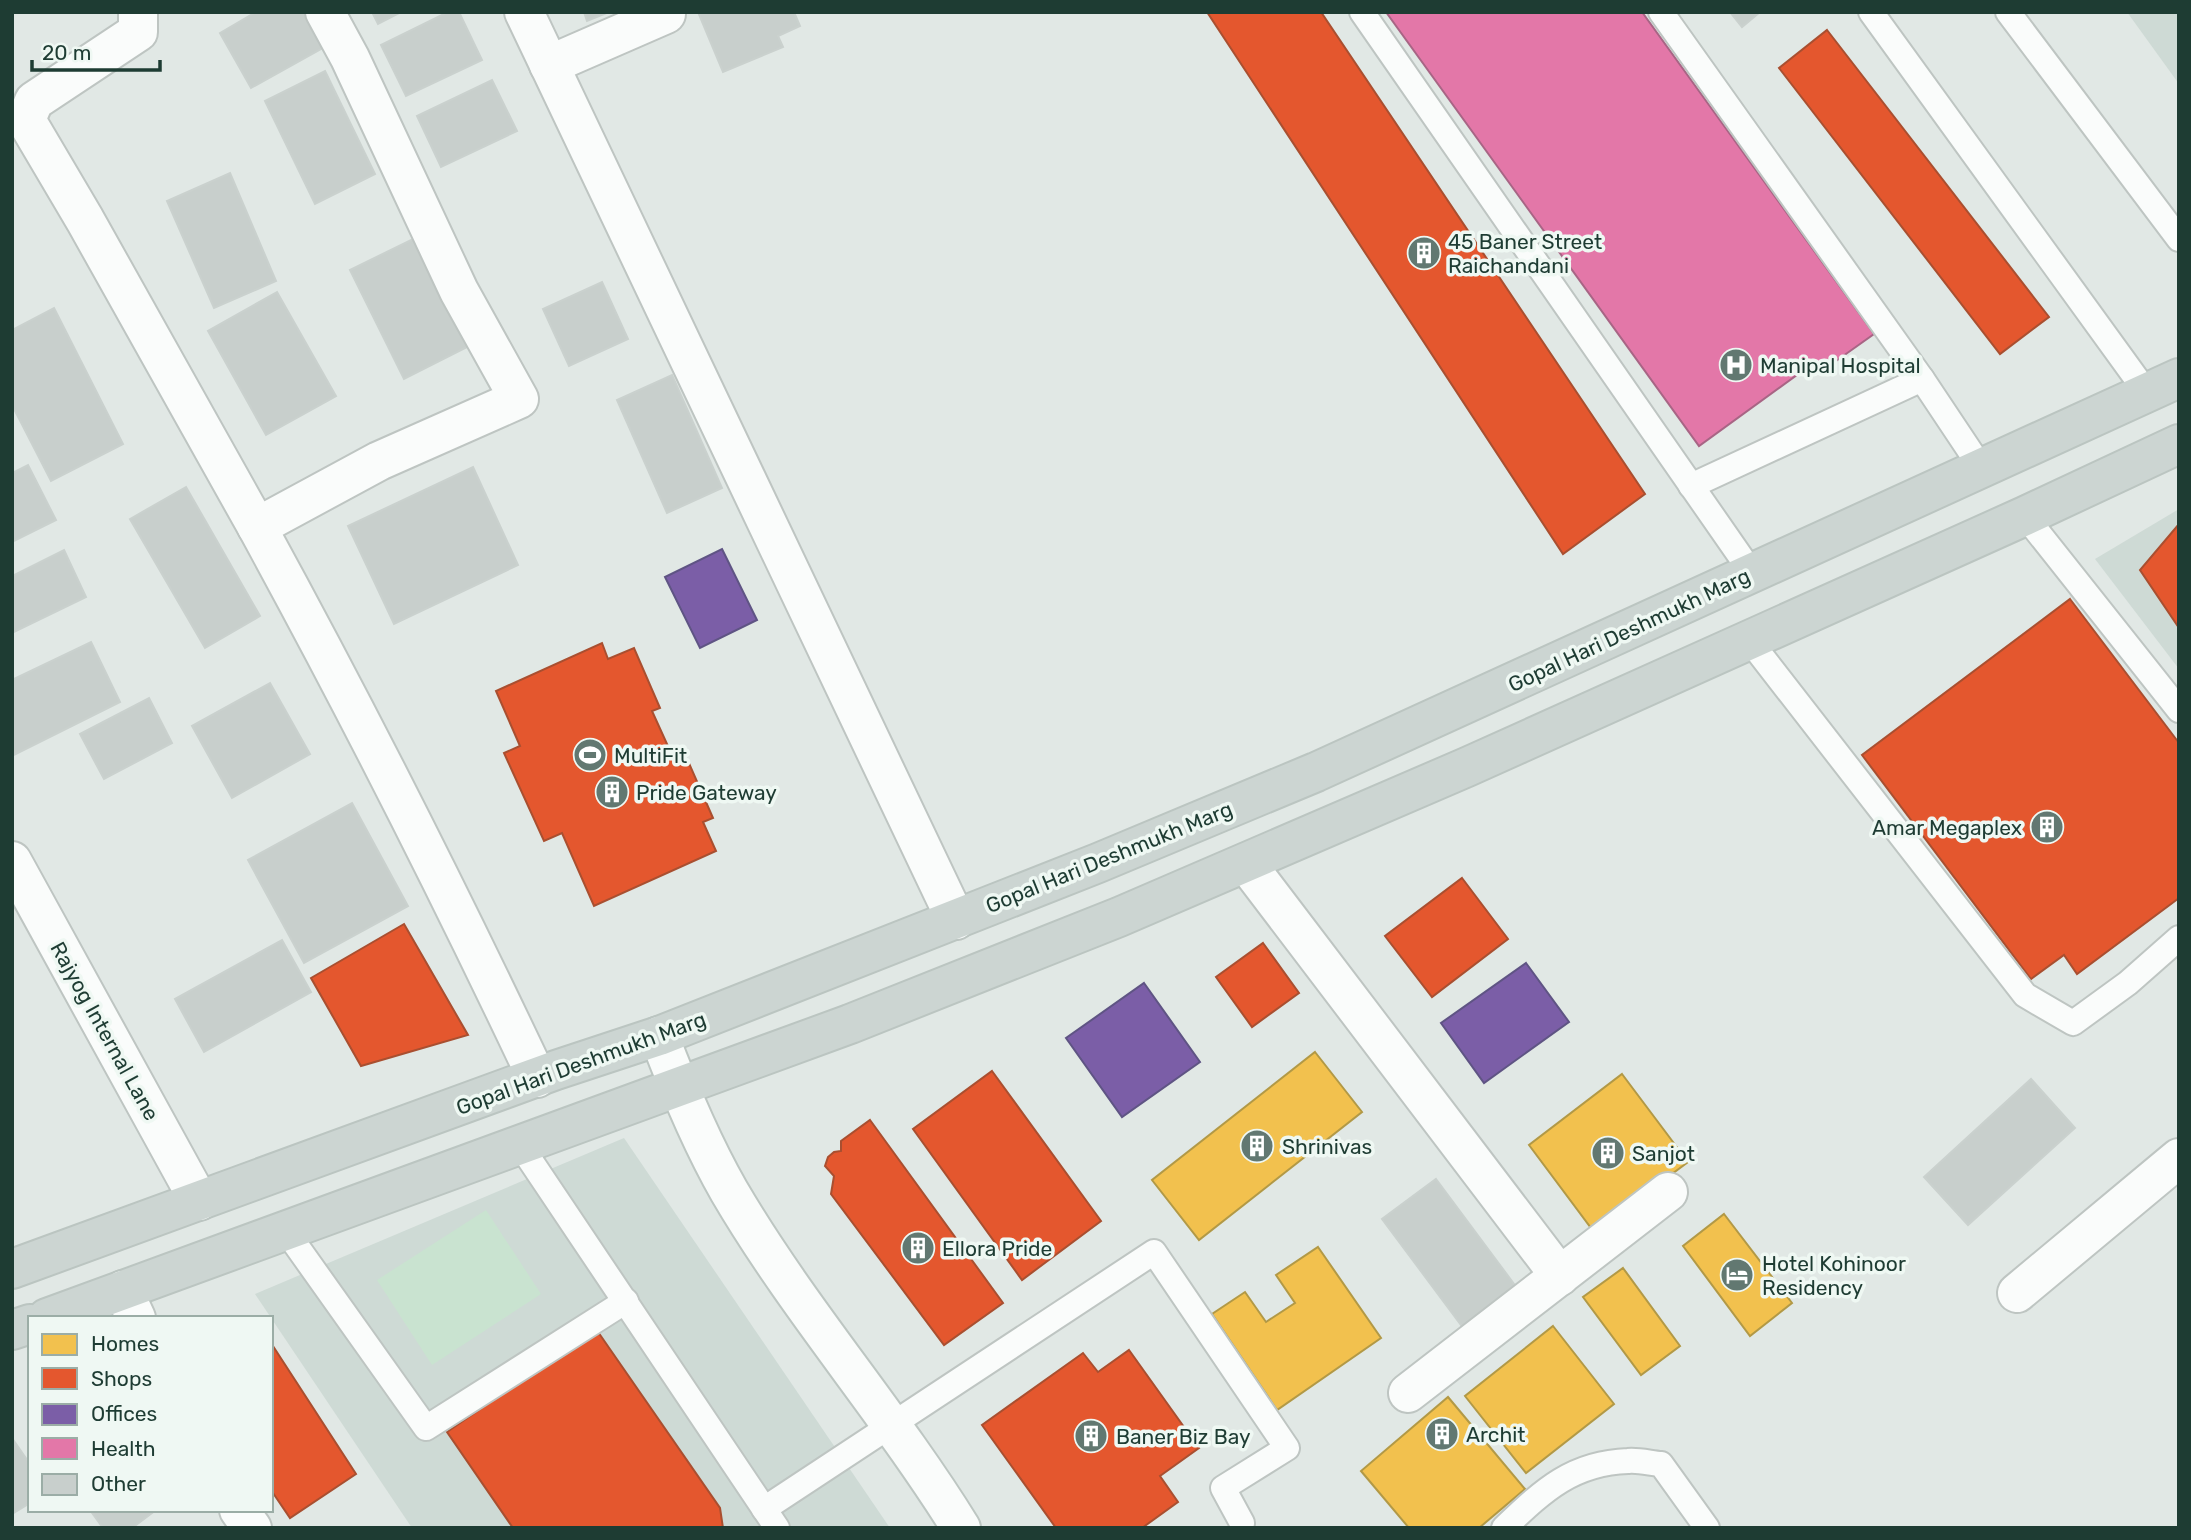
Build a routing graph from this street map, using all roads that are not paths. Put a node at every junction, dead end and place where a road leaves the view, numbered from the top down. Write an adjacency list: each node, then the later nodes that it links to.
1 (138, 12): 17 (street)
2 (325, 12): 17 (street)
3 (523, 12): 9 (street)
4 (1362, 12): 15 (lane)
5 (1661, 12): 11 (lane)
6 (1871, 12): 12 (lane)
7 (2008, 12): 10 (lane)
8 (666, 14): 9 (street)
9 (549, 65): 23 (street)
10 (2179, 239)
11 (1922, 379): 14 (lane); 15 (lane)
12 (2163, 385): 14 (main road, Gopal Hari Deshmukh Marg)
13 (2179, 444): 16 (main road)
14 (1982, 468): 18 (main road, Gopal Hari Deshmukh Marg)
15 (1691, 486): 18 (lane)
16 (2025, 516): 19 (main road); 20 (lane)
17 (257, 527): 26 (street)
18 (1752, 573): 23 (main road, Gopal Hari Deshmukh Marg)
19 (1749, 640): 22 (main road); 24 (lane)
20 (2179, 710)
21 (12, 861): 31 (street, Rajyog Internal Lane)
22 (1245, 863): 27 (main road); 34 (street)
23 (956, 920): 25 (main road, Gopal Hari Deshmukh Marg)
24 (2179, 938)
25 (659, 1036): 26 (main road, Gopal Hari Deshmukh Marg); 27 (street)
26 (537, 1078): 31 (main road, Gopal Hari Deshmukh Marg)
27 (678, 1087): 28 (main road); 40 (street)
28 (520, 1145): 32 (main road); 36 (lane)
29 (2179, 1158): 35 (street)
30 (1668, 1192): 34 (street)
31 (199, 1201): 33 (main road, Gopal Hari Deshmukh Marg)
32 (286, 1231): 36 (lane); 37 (main road)
33 (12, 1269)
34 (1560, 1276): 39 (street)
35 (2017, 1293)
36 (626, 1301): 42 (lane)
37 (130, 1304): 38 (main road)
38 (59, 1316)
39 (1408, 1392)
40 (892, 1425): 42 (lane); 43 (lane); 45 (street)
41 (240, 1512): 44 (street)
42 (771, 1518)
43 (1242, 1523)
44 (252, 1528)
45 (961, 1528)
46 (1504, 1528): 47 (lane)
47 (1707, 1528)

